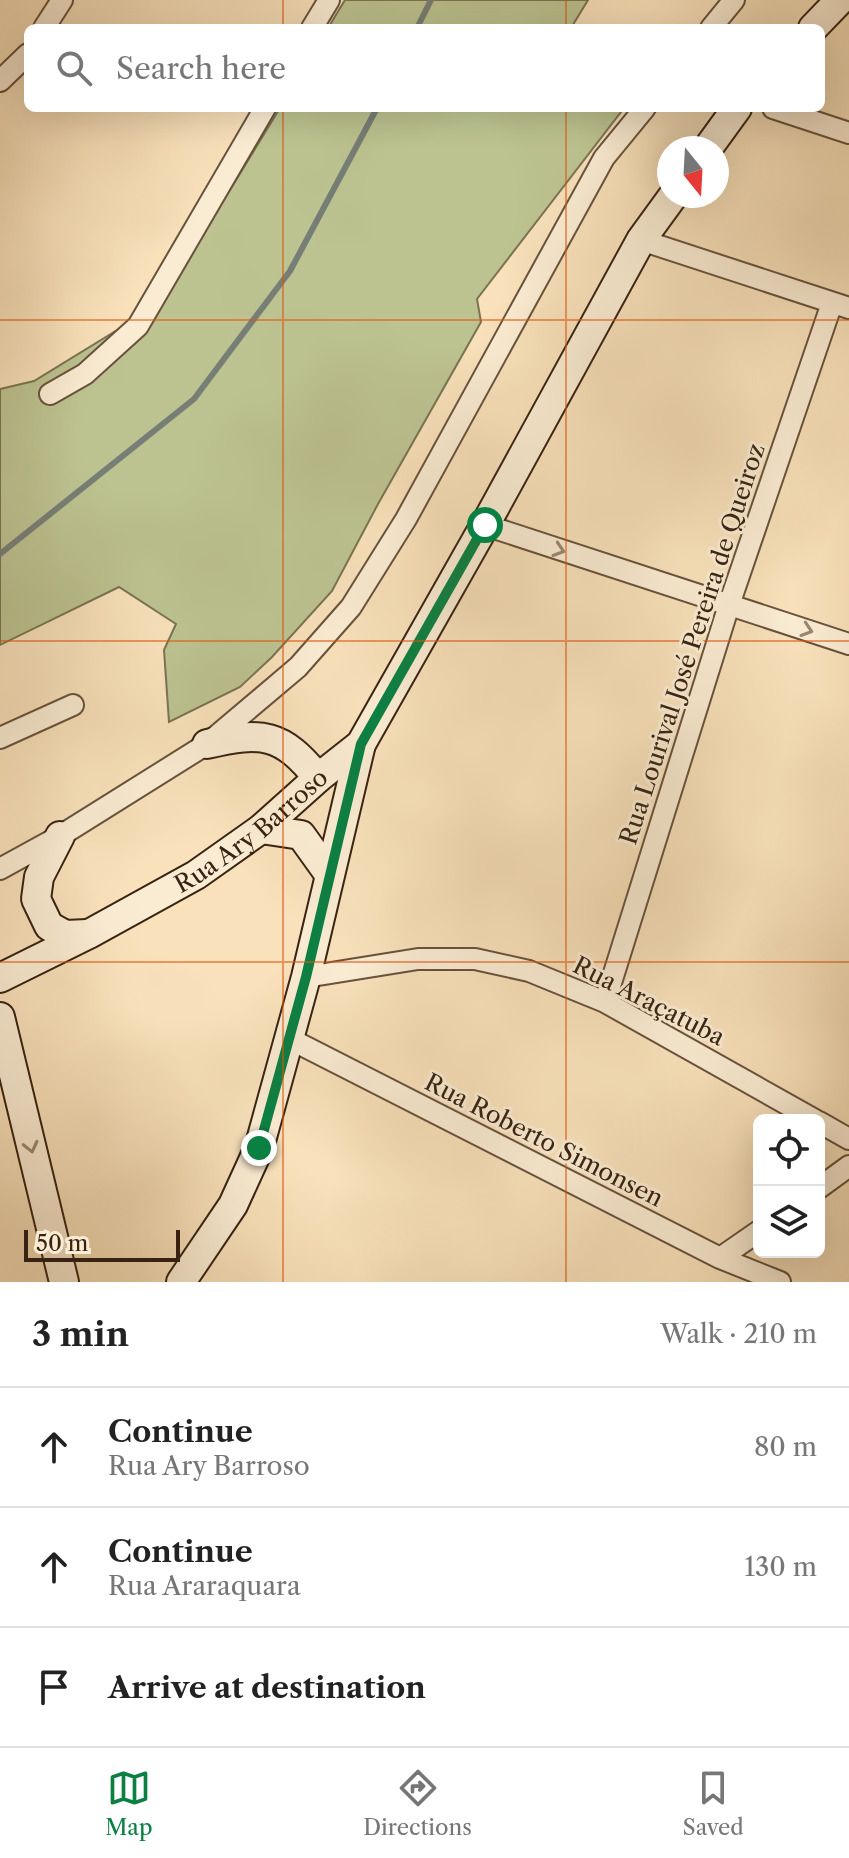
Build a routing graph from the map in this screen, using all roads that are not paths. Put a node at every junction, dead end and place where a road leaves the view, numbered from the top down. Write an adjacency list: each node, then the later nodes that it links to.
1 (62, 0): 5 (street)
2 (329, 0): 6 (street)
3 (734, 0): 7 (street)
4 (840, 0): 8 (main road)
5 (47, 24)
6 (314, 24)
7 (714, 24)
8 (817, 24)
9 (24, 58): 10 (street)
10 (0, 81)
11 (263, 112): 20 (street)
12 (642, 112): 26 (street)
13 (734, 112): 16 (main road)
14 (785, 112): 15 (street)
15 (849, 133)
16 (717, 136)
17 (664, 208): 18 (main road, Rua Ary Barroso)
18 (641, 240): 19 (street); 21 (main road, Rua Ary Barroso)
19 (841, 305): 22 (street, Rua Lourival José Pereira de Queiroz)
20 (50, 394)
21 (485, 525): 22 (street, one-way to 22); 27 (main road, Rua Ary Barroso)
22 (729, 605): 23 (street, one-way to 23); 36 (street, Rua Lourival José Pereira de Queiroz)
23 (849, 644)
24 (73, 705): 25 (street)
25 (0, 738)
26 (207, 744): 28 (main road); 30 (street)
27 (361, 744): 28 (main road, Rua Ary Barroso); 32 (main road)
28 (318, 778): 29 (main road, Rua Ary Barroso)
29 (261, 829): 32 (main road); 33 (main road, Rua Ary Barroso)
30 (60, 836): 31 (street); 33 (main road)
31 (0, 869)
32 (329, 874): 34 (main road)
33 (89, 934): 35 (main road, Rua Ary Barroso)
34 (306, 977): 36 (street, Rua Araçatuba); 38 (main road)
35 (0, 978)
36 (605, 1002): 39 (street, Rua Araçatuba)
37 (0, 1017): 46 (main road, one-way to 46)
38 (288, 1038): 45 (street, Rua Roberto Simonsen); 47 (main road)
39 (805, 1114)
40 (825, 1126): 41 (street, Rua Araçatuba)
41 (849, 1139)
42 (849, 1166): 43 (street)
43 (822, 1186)
44 (753, 1235): 45 (street)
45 (720, 1258): 48 (street, Rua Roberto Simonsen)
46 (64, 1282)
47 (181, 1282)
48 (780, 1282)

